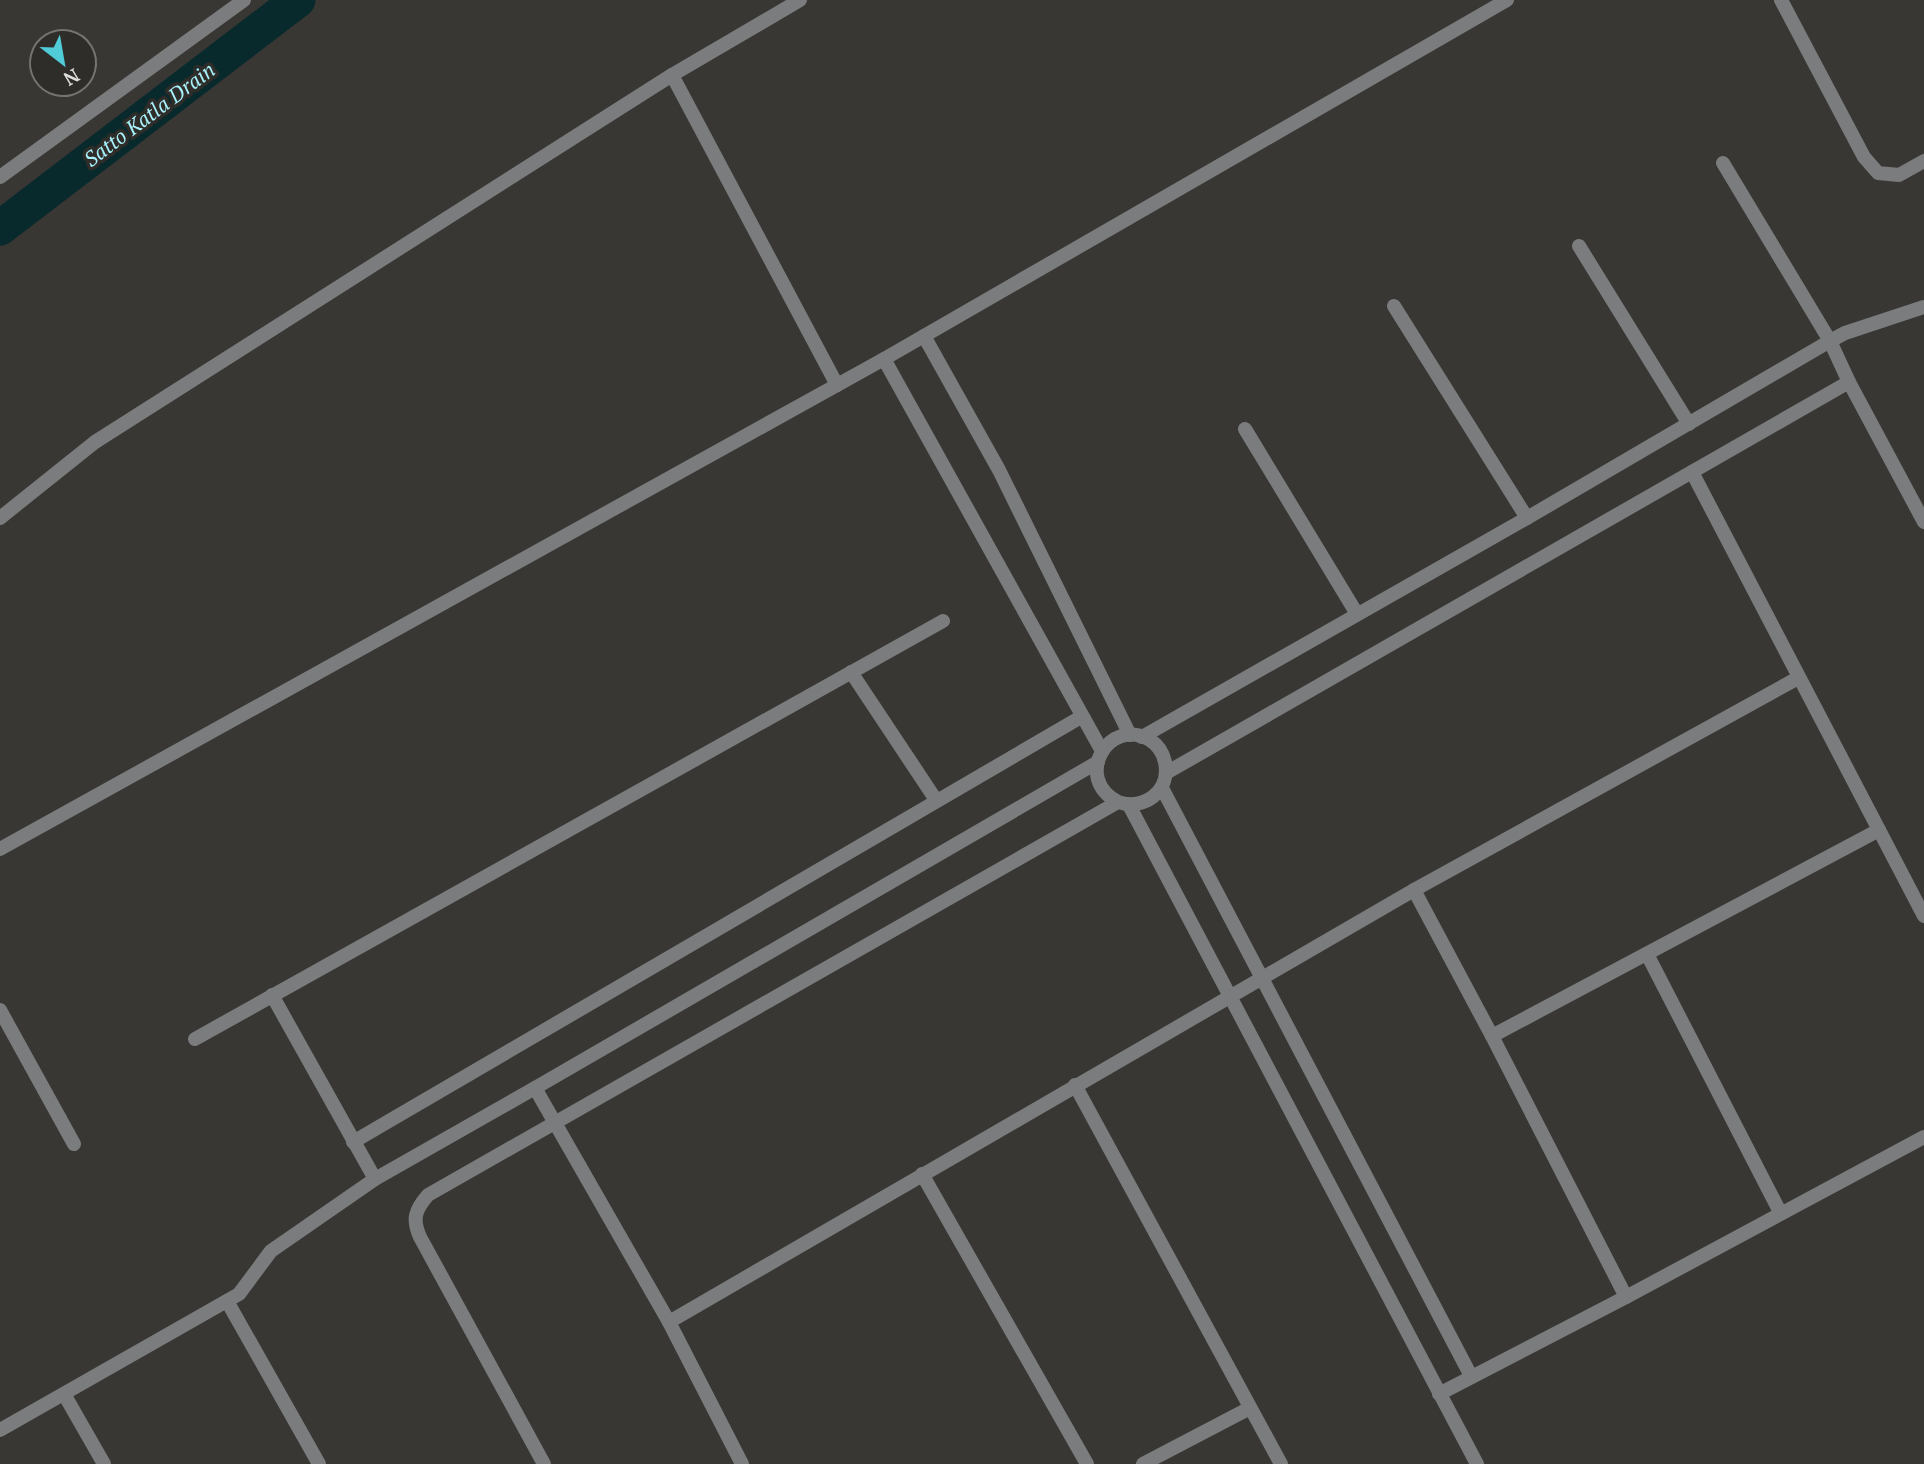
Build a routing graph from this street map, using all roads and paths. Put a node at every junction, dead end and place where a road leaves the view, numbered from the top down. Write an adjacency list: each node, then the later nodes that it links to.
1 (244, 0): 8 (street)
2 (800, 0): 5 (street)
3 (1507, 0): 12 (street)
4 (1781, 0): 6 (street)
5 (672, 75): 16 (street); 20 (street)
6 (1924, 161)
7 (1723, 163): 13 (street)
8 (0, 177)
9 (1579, 246): 17 (street)
10 (1394, 306): 21 (street)
11 (1924, 307): 13 (street)
12 (924, 336): 14 (street); 28 (street)
13 (1829, 341): 15 (street); 17 (street)
14 (884, 359): 16 (street); 27 (street)
15 (1849, 382): 19 (street); 22 (street)
16 (837, 385): 34 (street)
17 (1689, 424): 21 (street)
18 (1245, 429): 23 (street)
19 (1692, 472): 26 (street); 30 (street)
20 (0, 518)
21 (1527, 518): 23 (street)
22 (1924, 522)
23 (1357, 614): 28 (street)
24 (943, 621): 25 (street)
25 (851, 672): 31 (street); 39 (street)
26 (1798, 678): 33 (street); 35 (street)
27 (1081, 717): 29 (street); 31 (street)
28 (1136, 736): 29 (street); 30 (street)
29 (1100, 756): 32 (street); 45 (street)
30 (1164, 780): 32 (street); 38 (street)
31 (936, 800): 48 (street)
32 (1123, 803): 40 (street); 46 (street)
33 (1879, 830): 36 (street); 37 (street)
34 (0, 849)
35 (1414, 890): 38 (street); 42 (street)
36 (1924, 916)
37 (1647, 954): 42 (street); 52 (street)
38 (1263, 978): 40 (street); 56 (street)
39 (272, 995): 43 (street); 48 (street)
40 (1230, 996): 44 (street); 58 (street)
41 (0, 1010): 49 (street)
42 (1492, 1036): 53 (street)
43 (195, 1039)
44 (1075, 1085): 50 (street); 59 (street)
45 (535, 1088): 46 (street); 51 (street)
46 (555, 1124): 55 (street); 63 (street)
47 (1924, 1137): 52 (street)
48 (354, 1142): 51 (street)
49 (74, 1144)
50 (922, 1174): 55 (street); 65 (street)
51 (375, 1179): 54 (street)
52 (1780, 1212): 53 (street)
53 (1626, 1297): 56 (street)
54 (227, 1301): 57 (street); 62 (street)
55 (668, 1322): 64 (street)
56 (1471, 1376): 58 (street)
57 (64, 1394): 60 (street); 61 (street)
58 (1438, 1394): 68 (street)
59 (1250, 1408): 66 (street); 67 (street)
60 (0, 1430)
61 (104, 1464)
62 (319, 1464)
63 (544, 1464)
64 (742, 1464)
65 (1087, 1464)
66 (1143, 1464)
67 (1281, 1464)
68 (1477, 1464)

